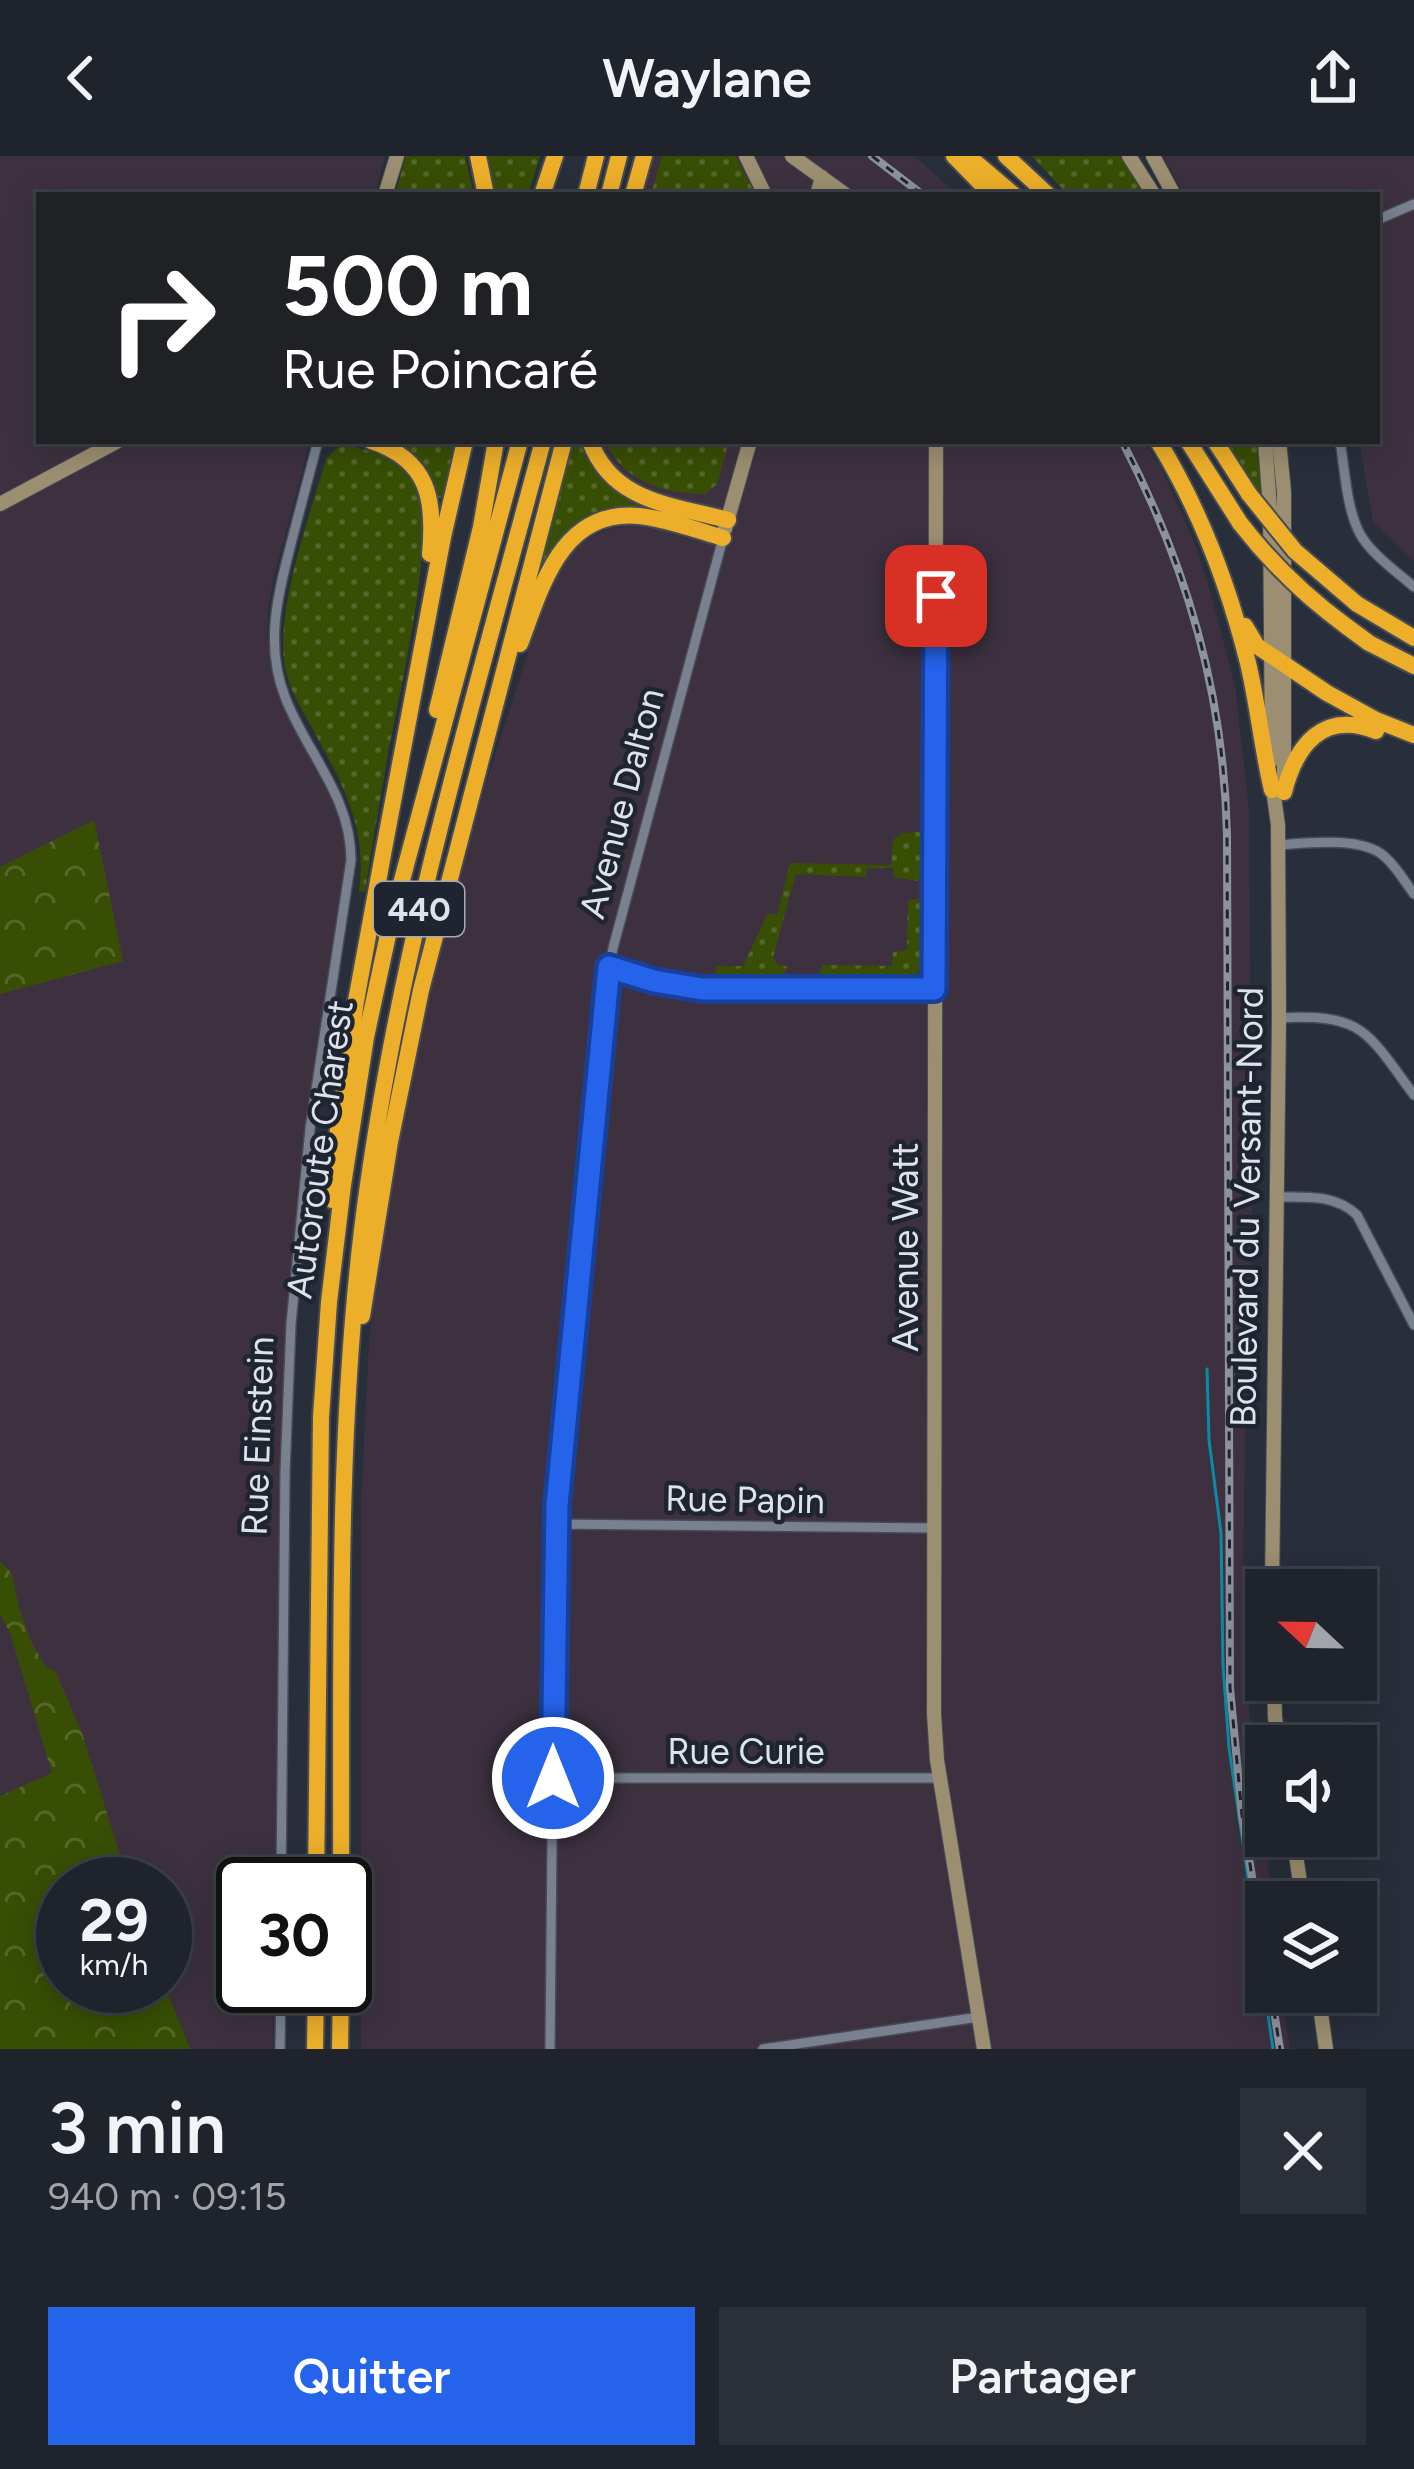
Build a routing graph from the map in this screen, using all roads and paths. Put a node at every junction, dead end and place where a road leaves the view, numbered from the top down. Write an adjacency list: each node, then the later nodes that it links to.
1 (397, 156): 16 (street)
2 (478, 156): 17 (highway)
3 (555, 156): 18 (highway)
4 (596, 156): 19 (highway)
5 (620, 156): 20 (highway)
6 (644, 156): 21 (highway)
7 (746, 156): 22 (street)
8 (793, 156): 15 (street)
9 (954, 156): 25 (highway)
10 (968, 156): 26 (highway)
11 (1006, 156): 27 (highway)
12 (1020, 156): 28 (highway)
13 (1129, 156): 29 (street)
14 (1153, 156): 30 (street)
15 (822, 177): 23 (street); 24 (street)
16 (386, 192)
17 (486, 192)
18 (543, 192)
19 (587, 192)
20 (610, 192)
21 (634, 192)
22 (764, 192)
23 (818, 192)
24 (843, 192)
25 (989, 192)
26 (1010, 192)
27 (1048, 192)
28 (1049, 192)
29 (1152, 192)
30 (1172, 192)
31 (1414, 204): 32 (street)
32 (1380, 219)
33 (112, 444): 50 (street)
34 (317, 444): 77 (street, Rue Einstein)
35 (379, 444): 57 (highway)
36 (464, 444): 57 (highway)
37 (495, 444): 63 (highway)
38 (519, 444): 63 (highway, Autoroute Charest / 440)
39 (542, 444): 71 (highway, Autoroute Charest / 440)
40 (563, 444): 60 (highway)
41 (592, 444): 51 (highway)
42 (749, 444): 51 (street, Avenue Dalton)
43 (936, 444): 65 (street, Avenue Watt)
44 (1160, 444): 52 (highway)
45 (1190, 444): 56 (highway, bridge)
46 (1217, 444): 54 (highway, bridge)
47 (1265, 444): 55 (street, Boulevard du Versant-Nord)
48 (1280, 444): 55 (street, Boulevard du Versant-Nord)
49 (1341, 444): 53 (street)
50 (0, 504)
51 (725, 529): 60 (highway); 64 (street, Avenue Dalton)
52 (1215, 560): 55 (highway); 59 (highway)
53 (1414, 587)
54 (1414, 638)
55 (1277, 659): 58 (highway); 59 (street, Boulevard du Versant-Nord)
56 (1414, 666)
57 (418, 670): 69 (highway)
58 (1414, 739): 59 (highway)
59 (1278, 791): 61 (street, Boulevard du Versant-Nord)
60 (471, 794): 71 (highway)
61 (1279, 845): 62 (street); 66 (street, Boulevard du Versant-Nord)
62 (1414, 894)
63 (391, 921): 69 (highway, Autoroute Charest / 440)
64 (609, 967): 65 (street); 72 (street, Avenue Dalton)
65 (934, 989): 73 (street, Avenue Watt)
66 (1279, 1018): 67 (street); 68 (street, Boulevard du Versant-Nord)
67 (1414, 1095)
68 (1277, 1197): 70 (street); 74 (street, Boulevard du Versant-Nord)
69 (332, 1273): 78 (highway, Autoroute Charest / 440)
70 (1414, 1325)
71 (347, 1387): 79 (highway, Autoroute Charest / 440)
72 (556, 1524): 73 (street, Rue Papin); 75 (street, Avenue Dalton)
73 (934, 1528): 76 (street, Avenue Watt)
74 (1272, 1569)
75 (553, 1778): 76 (street, Rue Curie); 88 (street, Avenue Dalton)
76 (940, 1778): 84 (street, Avenue Watt)
77 (281, 1857)
78 (316, 1857)
79 (341, 1857)
80 (280, 2013): 85 (street)
81 (316, 2013): 86 (highway)
82 (341, 2013): 87 (highway)
83 (1321, 2013): 91 (street)
84 (979, 2017): 89 (street); 90 (street, Avenue Watt)
85 (280, 2049)
86 (315, 2049)
87 (340, 2049)
88 (550, 2049)
89 (763, 2049)
90 (984, 2049)
91 (1326, 2049)

